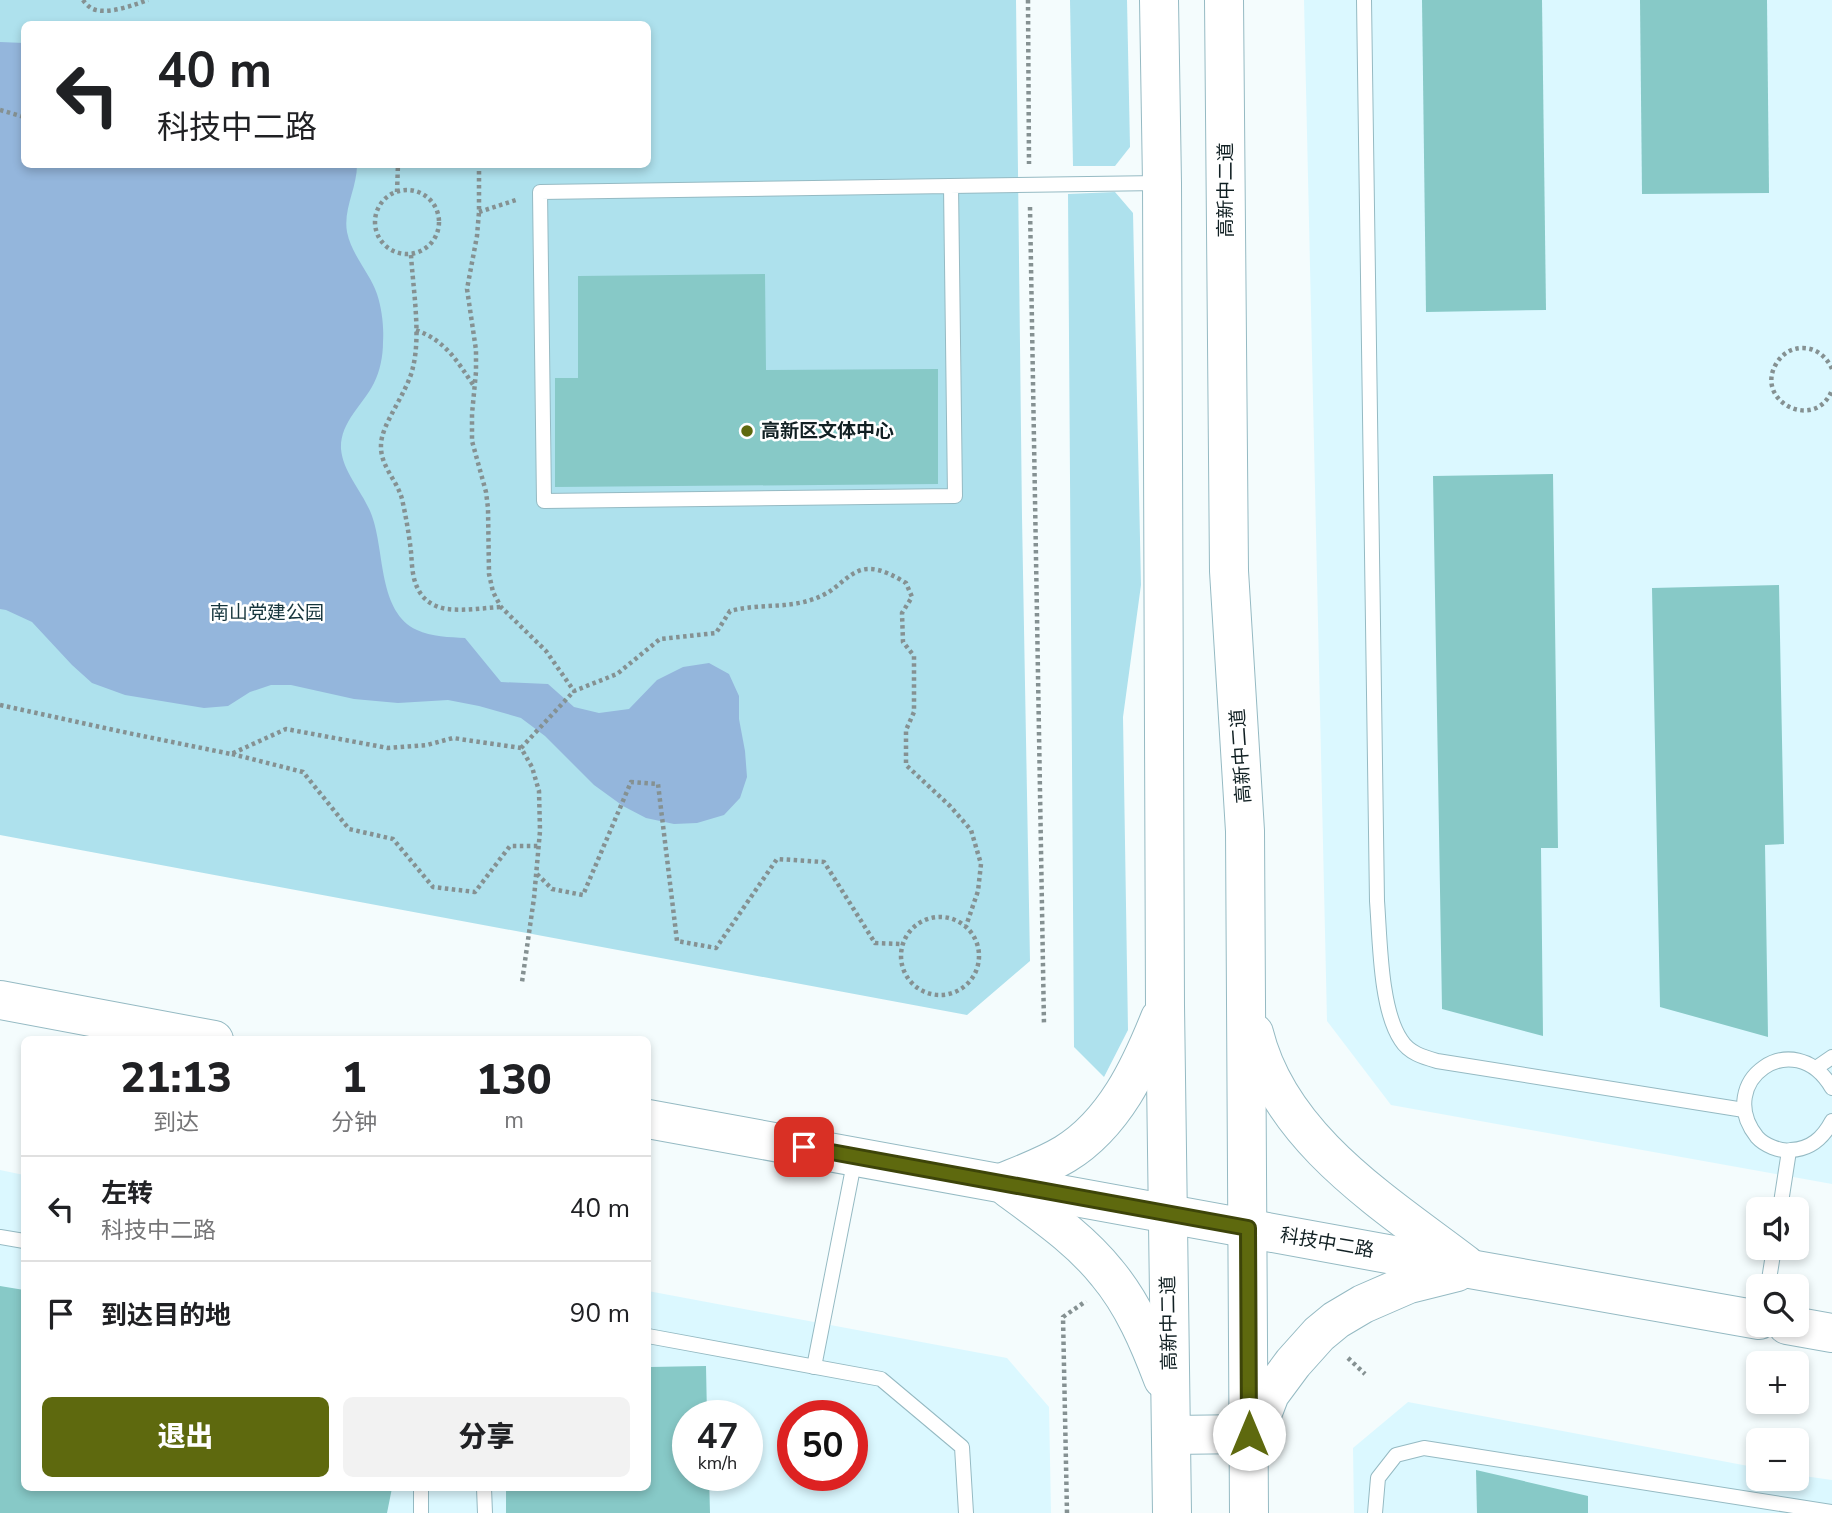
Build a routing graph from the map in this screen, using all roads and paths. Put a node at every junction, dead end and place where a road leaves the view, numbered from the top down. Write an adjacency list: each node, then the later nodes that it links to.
1 (83, 0): 2 (path)
2 (148, 0)
3 (1028, 0): 12 (path)
4 (1159, 0): 11 (main road, 高新中二道)
5 (1224, 0): 33 (main road, 高新中二道)
6 (1364, 0): 40 (lane)
7 (0, 110): 8 (path)
8 (21, 116)
9 (398, 168): 14 (path)
10 (479, 168): 16 (path)
11 (1162, 183): 12 (lane); 34 (main road, 高新中二道)
12 (1030, 185): 13 (lane); 35 (path)
13 (951, 186): 15 (lane); 15 (lane)
14 (397, 192): 17 (path); 17 (path)
15 (540, 192): 16 (path)
16 (479, 212): 20 (path)
17 (411, 255): 18 (path)
18 (416, 330): 20 (path); 22 (path)
19 (1832, 369): 21 (path)
20 (474, 387): 22 (path)
21 (1832, 390)
22 (501, 607): 23 (path)
23 (571, 692): 25 (path); 29 (path)
24 (0, 705): 26 (path)
25 (521, 748): 26 (path); 27 (path)
26 (232, 754): 27 (path)
27 (539, 846): 28 (path)
28 (536, 874): 30 (path); 31 (path)
29 (966, 926): 30 (path); 30 (path)
30 (902, 944)
31 (522, 982)
32 (0, 1000): 36 (main road)
33 (1247, 1002): 48 (main road, 高新中二道); 51 (main road)
34 (1165, 1005): 45 (main road); 47 (main road, 高新中二道)
35 (1044, 1025)
36 (193, 1036)
37 (1832, 1057): 38 (lane)
38 (1816, 1068): 39 (lane); 40 (lane)
39 (1832, 1088)
40 (1744, 1110): 43 (lane)
41 (651, 1120): 44 (main road, 科技中二路)
42 (1830, 1129): 43 (lane)
43 (1789, 1151): 46 (lane)
44 (856, 1157): 45 (main road, 科技中二路); 58 (lane)
45 (1001, 1183): 47 (main road, 科技中二路); 60 (main road)
46 (1782, 1197)
47 (1167, 1213): 48 (main road, 科技中二路); 60 (main road, 高新中二道)
48 (1248, 1228): 51 (main road, 科技中二路); 61 (main road, 高新中二道)
49 (0, 1237): 50 (lane)
50 (21, 1240)
51 (1470, 1269): 53 (main road, 科技中二路); 61 (main road)
52 (1092, 1297): 68 (path)
53 (1746, 1318)
54 (1809, 1329): 55 (main road)
55 (1832, 1333)
56 (651, 1337): 58 (lane)
57 (1341, 1352): 59 (path)
58 (814, 1367): 67 (lane)
59 (1365, 1374)
60 (1171, 1418): 61 (main road); 69 (main road, 高新中二道)
61 (1249, 1441): 70 (main road, 高新中二道)
62 (421, 1491): 65 (lane)
63 (484, 1491): 66 (lane)
64 (1832, 1512): 71 (lane)
65 (421, 1513)
66 (485, 1513)
67 (966, 1513)
68 (1068, 1513)
69 (1172, 1513)
70 (1249, 1513)
71 (1375, 1513)

